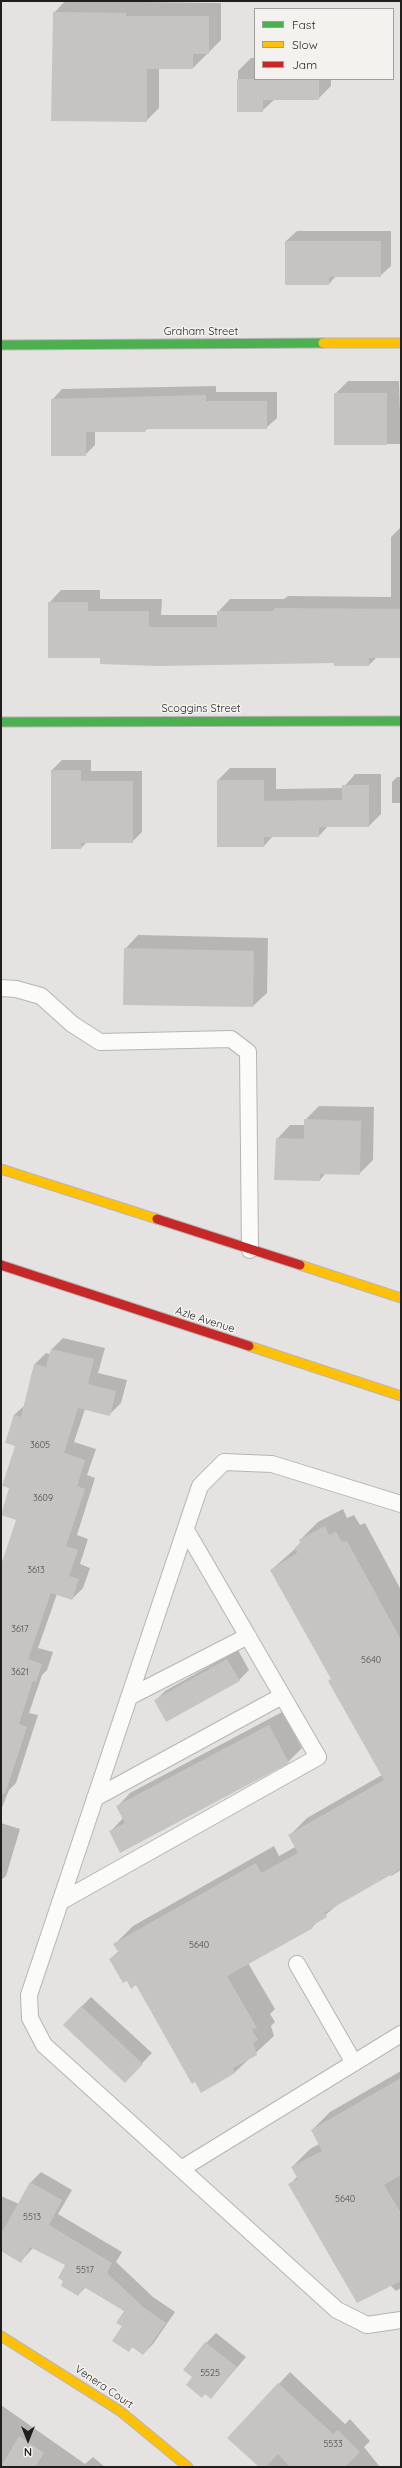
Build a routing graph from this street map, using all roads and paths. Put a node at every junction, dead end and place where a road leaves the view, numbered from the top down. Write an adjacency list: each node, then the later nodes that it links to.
1 (401, 343): 2 (street, Graham Street)
2 (1, 345)
3 (401, 721): 4 (street, Scoggins Street)
4 (1, 722)
5 (1, 988): 7 (lane)
6 (1, 1169): 7 (street)
7 (250, 1250): 9 (street)
8 (1, 1265): 10 (street, Azle Avenue)
9 (401, 1298)
10 (401, 1396)
11 (401, 1504): 12 (lane)
12 (186, 1530): 13 (lane); 15 (lane)
13 (248, 1636): 14 (lane); 15 (lane)
14 (282, 1696): 16 (lane); 17 (lane)
15 (129, 1697): 16 (lane)
16 (95, 1798): 17 (lane)
17 (60, 1902): 21 (lane)
18 (297, 1964): 20 (lane)
19 (401, 2034): 20 (lane)
20 (354, 2063): 21 (lane)
21 (181, 2169): 22 (lane)
22 (401, 2320)
23 (1, 2336): 24 (street, Venera Court)
24 (188, 2467)

